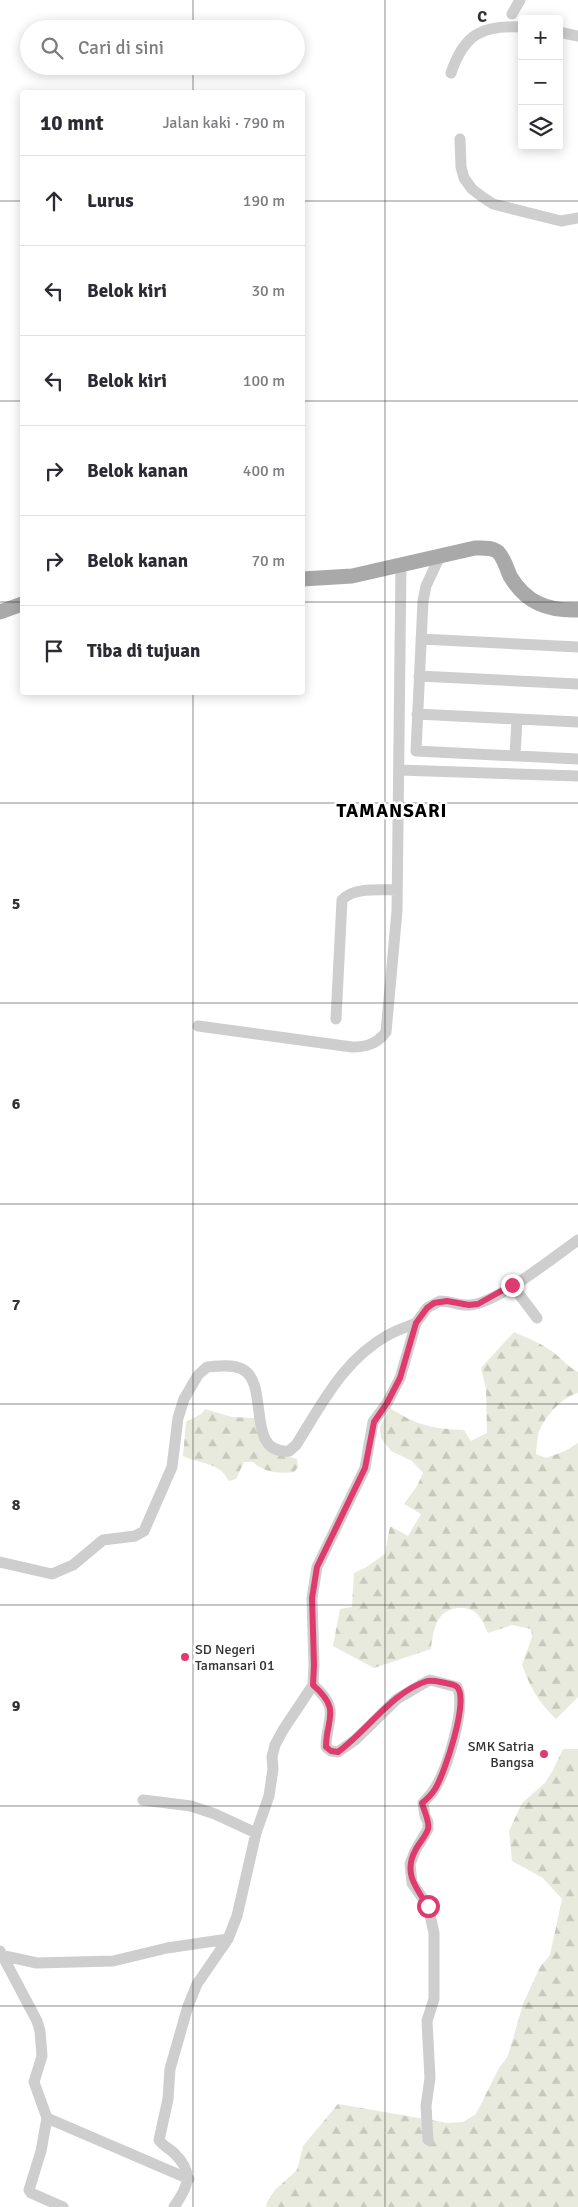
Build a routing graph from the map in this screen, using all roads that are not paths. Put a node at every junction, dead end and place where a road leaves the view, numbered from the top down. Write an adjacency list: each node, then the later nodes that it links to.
1 (520, 0): 2 (street)
2 (512, 14)
3 (518, 27): 6 (street)
4 (563, 33): 5 (street)
5 (578, 36)
6 (451, 73)
7 (460, 139): 8 (street)
8 (578, 218)
9 (440, 556): 10 (main road); 13 (main road); 15 (street)
10 (401, 565): 11 (main road); 24 (street)
11 (305, 580)
12 (20, 605): 14 (main road)
13 (578, 610)
14 (0, 612)
15 (421, 639): 16 (street); 17 (street)
16 (578, 647)
17 (419, 676): 18 (street); 19 (street)
18 (578, 684)
19 (417, 714): 20 (street); 22 (street)
20 (517, 719): 21 (street); 22 (street)
21 (578, 722)
22 (515, 756): 23 (street)
23 (578, 759)
24 (398, 770): 25 (street); 26 (street)
25 (578, 776)
26 (397, 890): 27 (street); 28 (street)
27 (336, 1019)
28 (198, 1026)
29 (578, 1240): 30 (street)
30 (512, 1285): 31 (street); 32 (street)
31 (536, 1318)
32 (416, 1323): 33 (street); 34 (street)
33 (0, 1562)
34 (313, 1685): 36 (street); 40 (street)
35 (143, 1800): 36 (street)
36 (256, 1832): 37 (street)
37 (228, 1939): 38 (street); 41 (street)
38 (0, 1953): 39 (street)
39 (47, 2118): 41 (street); 42 (street)
40 (428, 2140)
41 (188, 2179): 43 (street)
42 (63, 2207)
43 (174, 2207)

